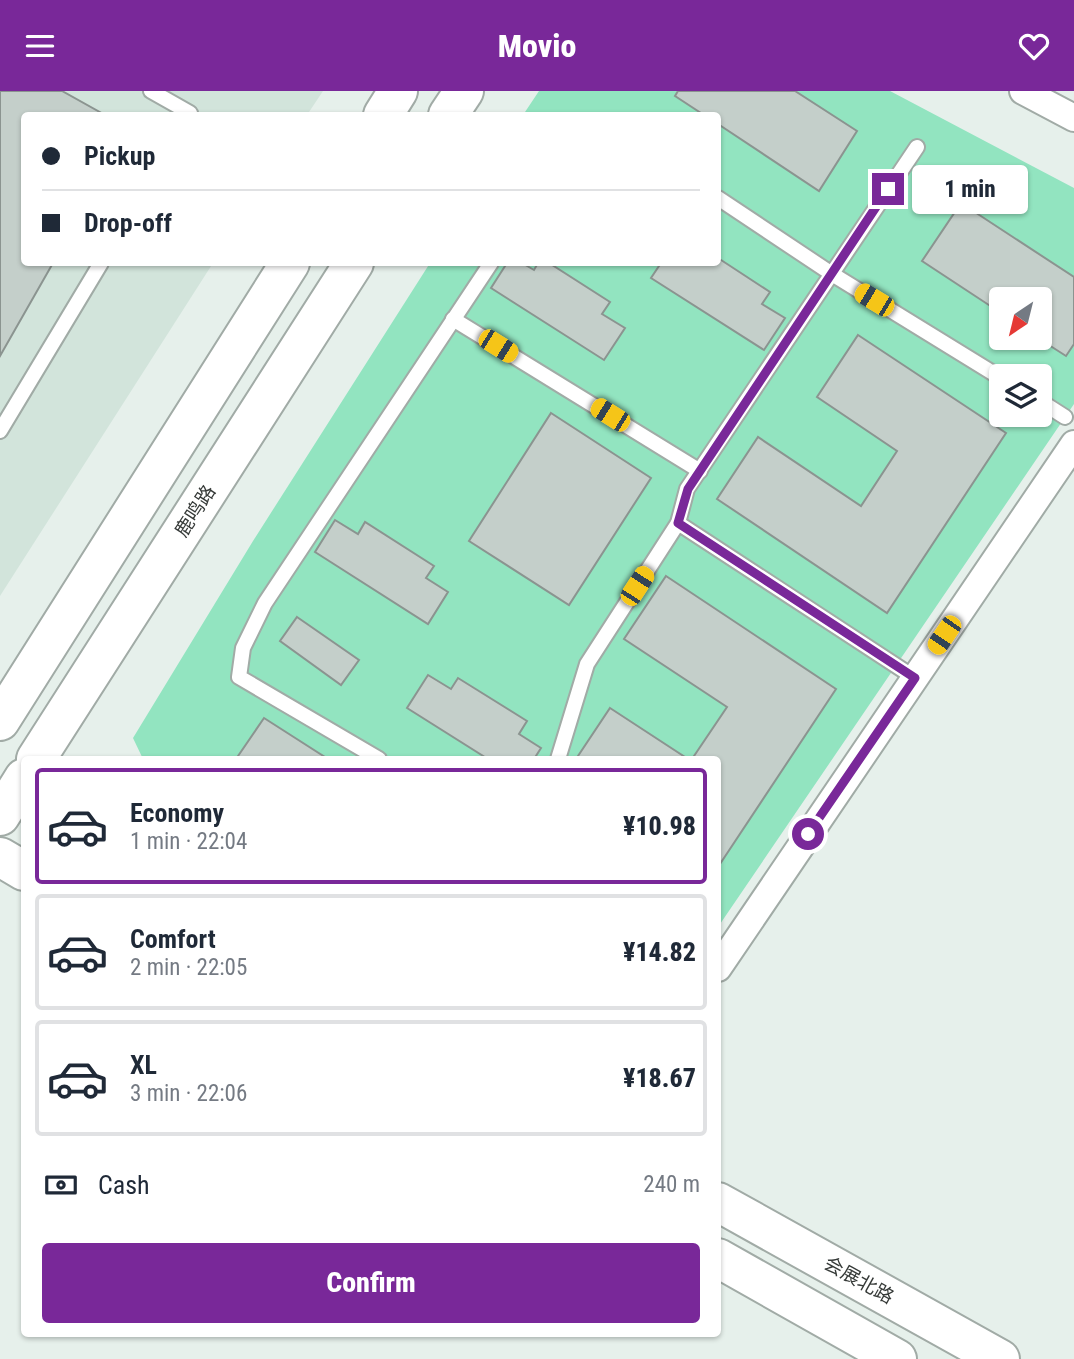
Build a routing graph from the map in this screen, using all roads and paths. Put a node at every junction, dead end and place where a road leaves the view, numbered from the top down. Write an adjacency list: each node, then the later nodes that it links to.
1 (151, 91): 5 (lane)
2 (398, 91): 6 (main road)
3 (464, 91): 7 (main road)
4 (1023, 91): 8 (street)
5 (186, 112)
6 (385, 112)
7 (450, 112)
8 (1074, 118)
9 (917, 147): 15 (lane)
10 (721, 200): 15 (lane)
11 (99, 266): 20 (lane)
12 (288, 266): 25 (main road)
13 (352, 266): 26 (main road, 鹿鸣路)
14 (489, 266): 16 (lane)
15 (832, 274): 17 (lane); 22 (lane)
16 (453, 319): 22 (lane); 27 (lane)
17 (989, 371)
18 (1052, 409): 19 (lane)
19 (1065, 417)
20 (0, 431)
21 (1074, 444): 24 (street)
22 (700, 471): 23 (lane)
23 (678, 523): 24 (lane); 28 (lane)
24 (915, 678): 31 (street)
25 (0, 721)
26 (38, 756)
27 (374, 756)
28 (559, 756)
29 (0, 857): 30 (main road)
30 (21, 869)
31 (721, 964)
32 (721, 1204): 35 (main road, 会展北路)
33 (721, 1260): 34 (main road)
34 (897, 1359)
35 (1000, 1359)

